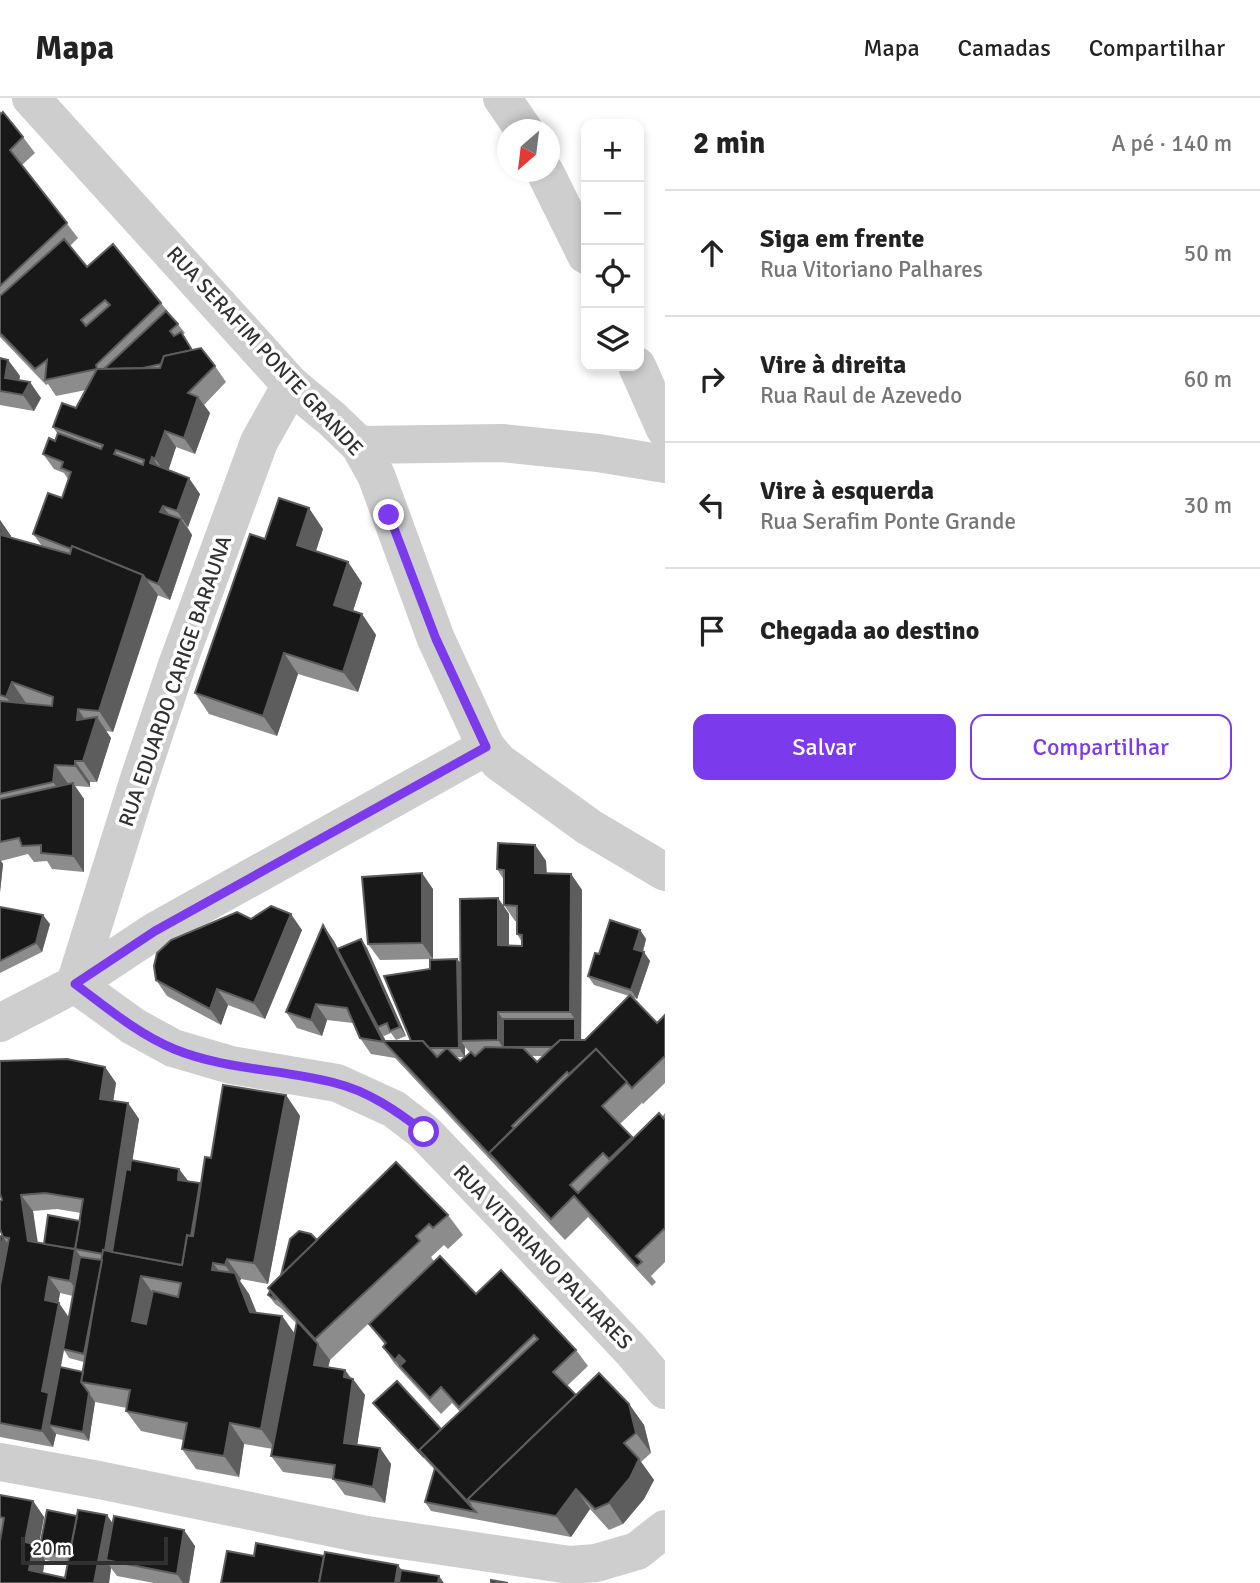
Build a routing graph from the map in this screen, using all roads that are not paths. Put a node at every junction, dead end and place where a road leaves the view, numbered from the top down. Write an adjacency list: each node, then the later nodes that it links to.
1 (31, 98): 7 (street, RUA SERAFIM PONTE GRANDE)
2 (502, 98): 3 (street)
3 (516, 119)
4 (550, 182): 5 (street)
5 (581, 245)
6 (640, 371): 8 (street)
7 (291, 385): 9 (street, RUA SERAFIM PONTE GRANDE); 13 (street, RUA EDUARDO CARIGE BARAUNA)
8 (665, 429)
9 (359, 445): 10 (street); 11 (street, RUA SERAFIM PONTE GRANDE)
10 (665, 464)
11 (486, 747): 12 (street, RUA SERAFIM PONTE GRANDE); 13 (street)
12 (665, 872)
13 (75, 984): 14 (street); 15 (street, RUA VITORIANO PALHARES)
14 (0, 1023)
15 (665, 1390)
16 (0, 1462): 17 (street)
17 (665, 1529)

